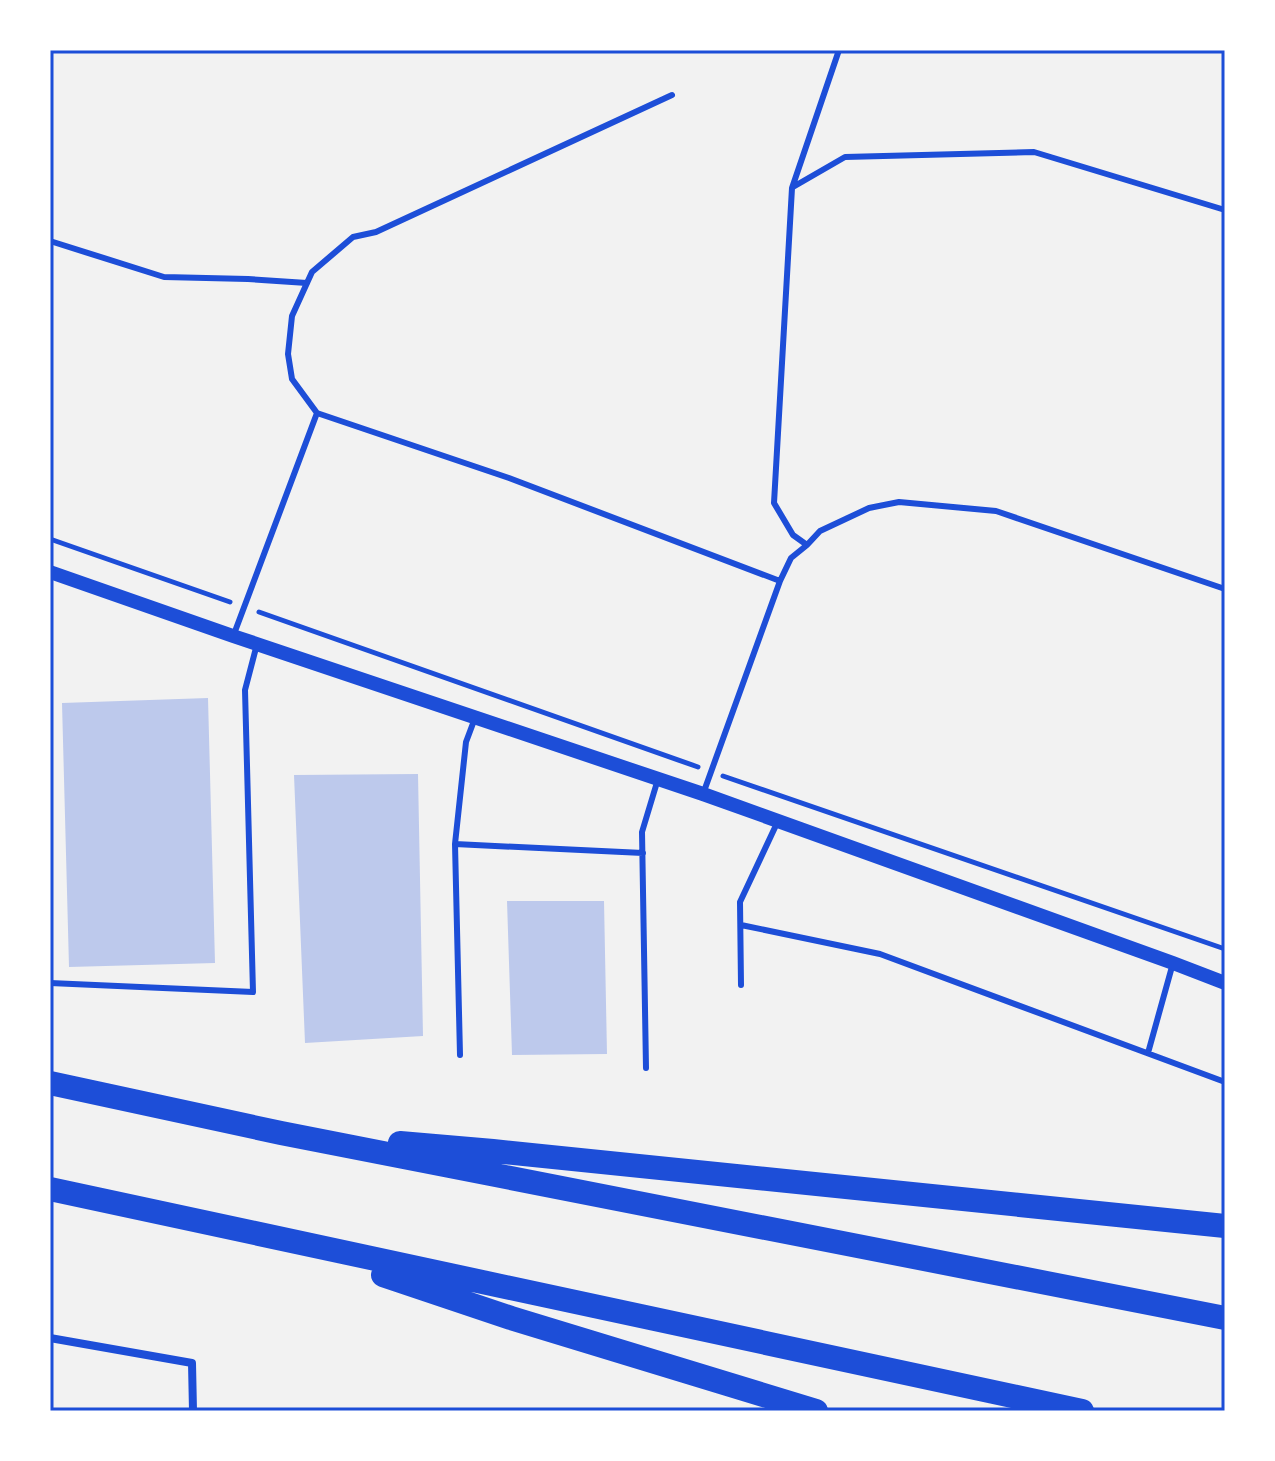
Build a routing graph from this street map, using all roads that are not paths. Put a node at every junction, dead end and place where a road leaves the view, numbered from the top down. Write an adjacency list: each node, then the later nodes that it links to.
1 (839, 50): 3 (lane)
2 (672, 95): 6 (lane)
3 (792, 188): 4 (lane); 8 (lane)
4 (1225, 210)
5 (50, 241): 6 (lane)
6 (307, 283): 7 (lane)
7 (317, 413): 10 (lane); 12 (lane)
8 (807, 545): 10 (lane); 11 (lane)
9 (50, 572): 12 (street)
10 (780, 581): 16 (lane)
11 (1225, 589)
12 (233, 636): 13 (street)
13 (257, 644): 14 (street); 23 (lane)
14 (475, 718): 15 (street); 18 (lane)
15 (658, 779): 16 (street); 19 (lane)
16 (703, 794): 17 (street)
17 (778, 821): 20 (lane); 21 (street)
18 (455, 844): 19 (lane); 27 (lane)
19 (643, 853): 28 (lane)
20 (741, 925): 25 (lane); 26 (lane)
21 (1173, 963): 22 (street); 24 (street); 26 (lane)
22 (1225, 977)
23 (50, 983)
24 (1225, 983)
25 (741, 985)
26 (1148, 1053): 29 (lane)
27 (460, 1055)
28 (646, 1068)
29 (1225, 1082)
30 (50, 1083): 31 (highway)
31 (281, 1133): 33 (highway); 35 (highway)
32 (50, 1189): 34 (highway)
33 (1225, 1226)
34 (267, 1236): 38 (highway); 39 (highway)
35 (1225, 1318)
36 (50, 1338): 37 (street)
37 (193, 1411)
38 (816, 1411)
39 (1082, 1411)

